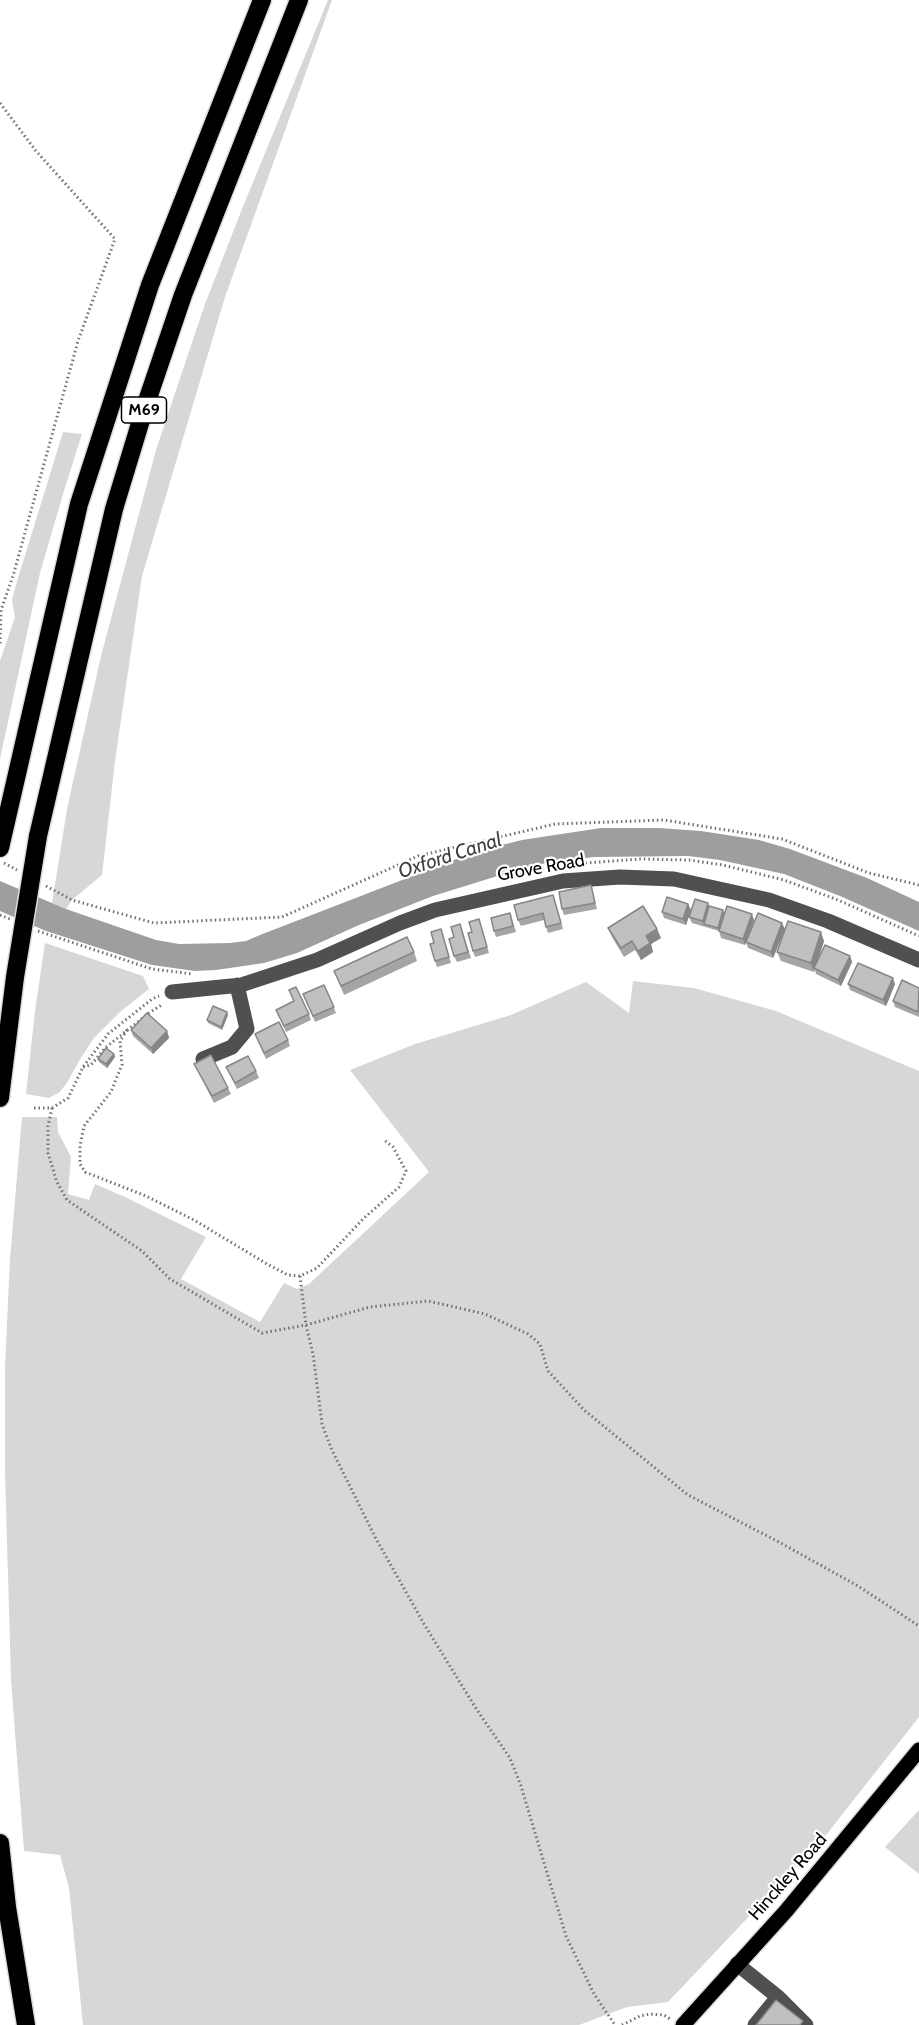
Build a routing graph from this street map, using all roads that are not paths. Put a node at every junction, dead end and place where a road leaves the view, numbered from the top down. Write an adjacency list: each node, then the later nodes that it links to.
1 (262, 0): 3 (highway, M69)
2 (299, 0): 8 (highway, M69, bridge)
3 (0, 849)
4 (919, 960): 5 (street, Grove Road)
5 (237, 985): 6 (street, Grove Road); 7 (street)
6 (172, 992)
7 (202, 1059)
8 (0, 1098)
9 (919, 1750): 11 (main road, Hinckley Road)
10 (0, 1843): 13 (highway)
11 (737, 1965): 12 (street); 14 (main road, Hinckley Road)
12 (778, 1997): 15 (street); 16 (street)
13 (26, 2025)
14 (682, 2025)
15 (755, 2025)
16 (806, 2025)

